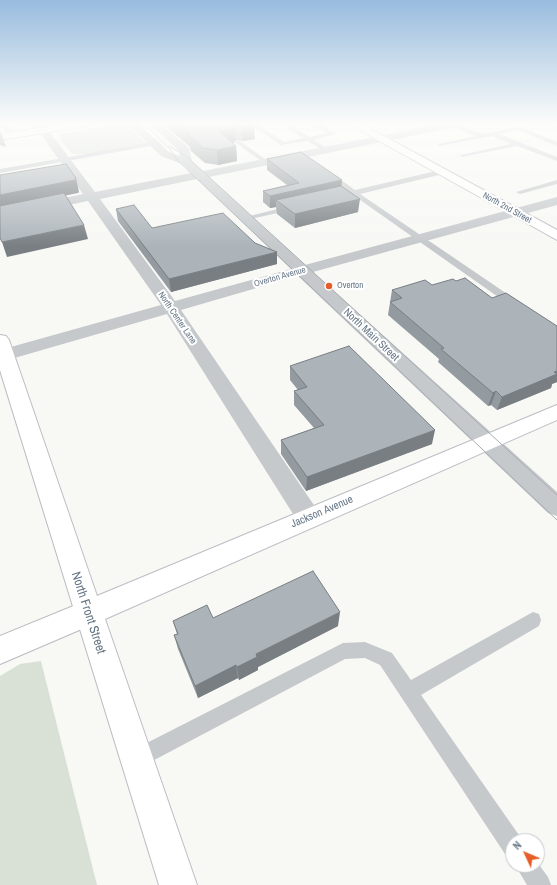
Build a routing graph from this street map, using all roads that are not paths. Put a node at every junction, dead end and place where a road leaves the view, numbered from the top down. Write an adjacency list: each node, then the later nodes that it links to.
1 (39, 164): 7 (lane)
2 (67, 164): 16 (street, North Center Lane)
3 (188, 164): 9 (street, North Main Street)
4 (254, 164): 9 (street)
5 (312, 164): 13 (lane)
6 (426, 164): 8 (main road, North 2nd Street)
7 (0, 171)
8 (440, 172): 13 (lane); 19 (main road, North 2nd Street)
9 (200, 175): 16 (street); 21 (street, North Main Street)
10 (557, 182): 11 (lane)
11 (544, 185): 12 (lane); 14 (lane)
12 (557, 191)
13 (354, 192): 15 (lane); 23 (lane)
14 (520, 192)
15 (340, 196)
16 (91, 198): 20 (street); 25 (street, North Center Lane)
17 (557, 201): 19 (street, Overton Avenue)
18 (303, 205): 21 (lane)
19 (514, 212): 22 (main road, North 2nd Street); 23 (street, Overton Avenue)
20 (0, 215)
21 (246, 218): 24 (street, North Main Street)
22 (557, 236)
23 (419, 239): 24 (street, Overton Avenue); 26 (lane)
24 (302, 270): 25 (street, Overton Avenue); 29 (street, North Main Street)
25 (171, 307): 27 (street, Overton Avenue); 31 (street, North Center Lane)
26 (524, 310)
27 (2, 348): 32 (main road, North Front Street)
28 (557, 412): 29 (main road, Jackson Avenue)
29 (487, 442): 30 (street, North Main Street); 31 (main road, Jackson Avenue)
30 (557, 506)
31 (309, 518): 32 (main road, Jackson Avenue)
32 (88, 612): 34 (main road, Jackson Avenue); 36 (main road, North Front Street)
33 (533, 620): 35 (lane)
34 (0, 650)
35 (408, 692): 36 (lane); 37 (lane)
36 (136, 759): 39 (main road, North Front Street)
37 (505, 834)
38 (532, 873): 40 (lane)
39 (178, 885)
40 (540, 885)

